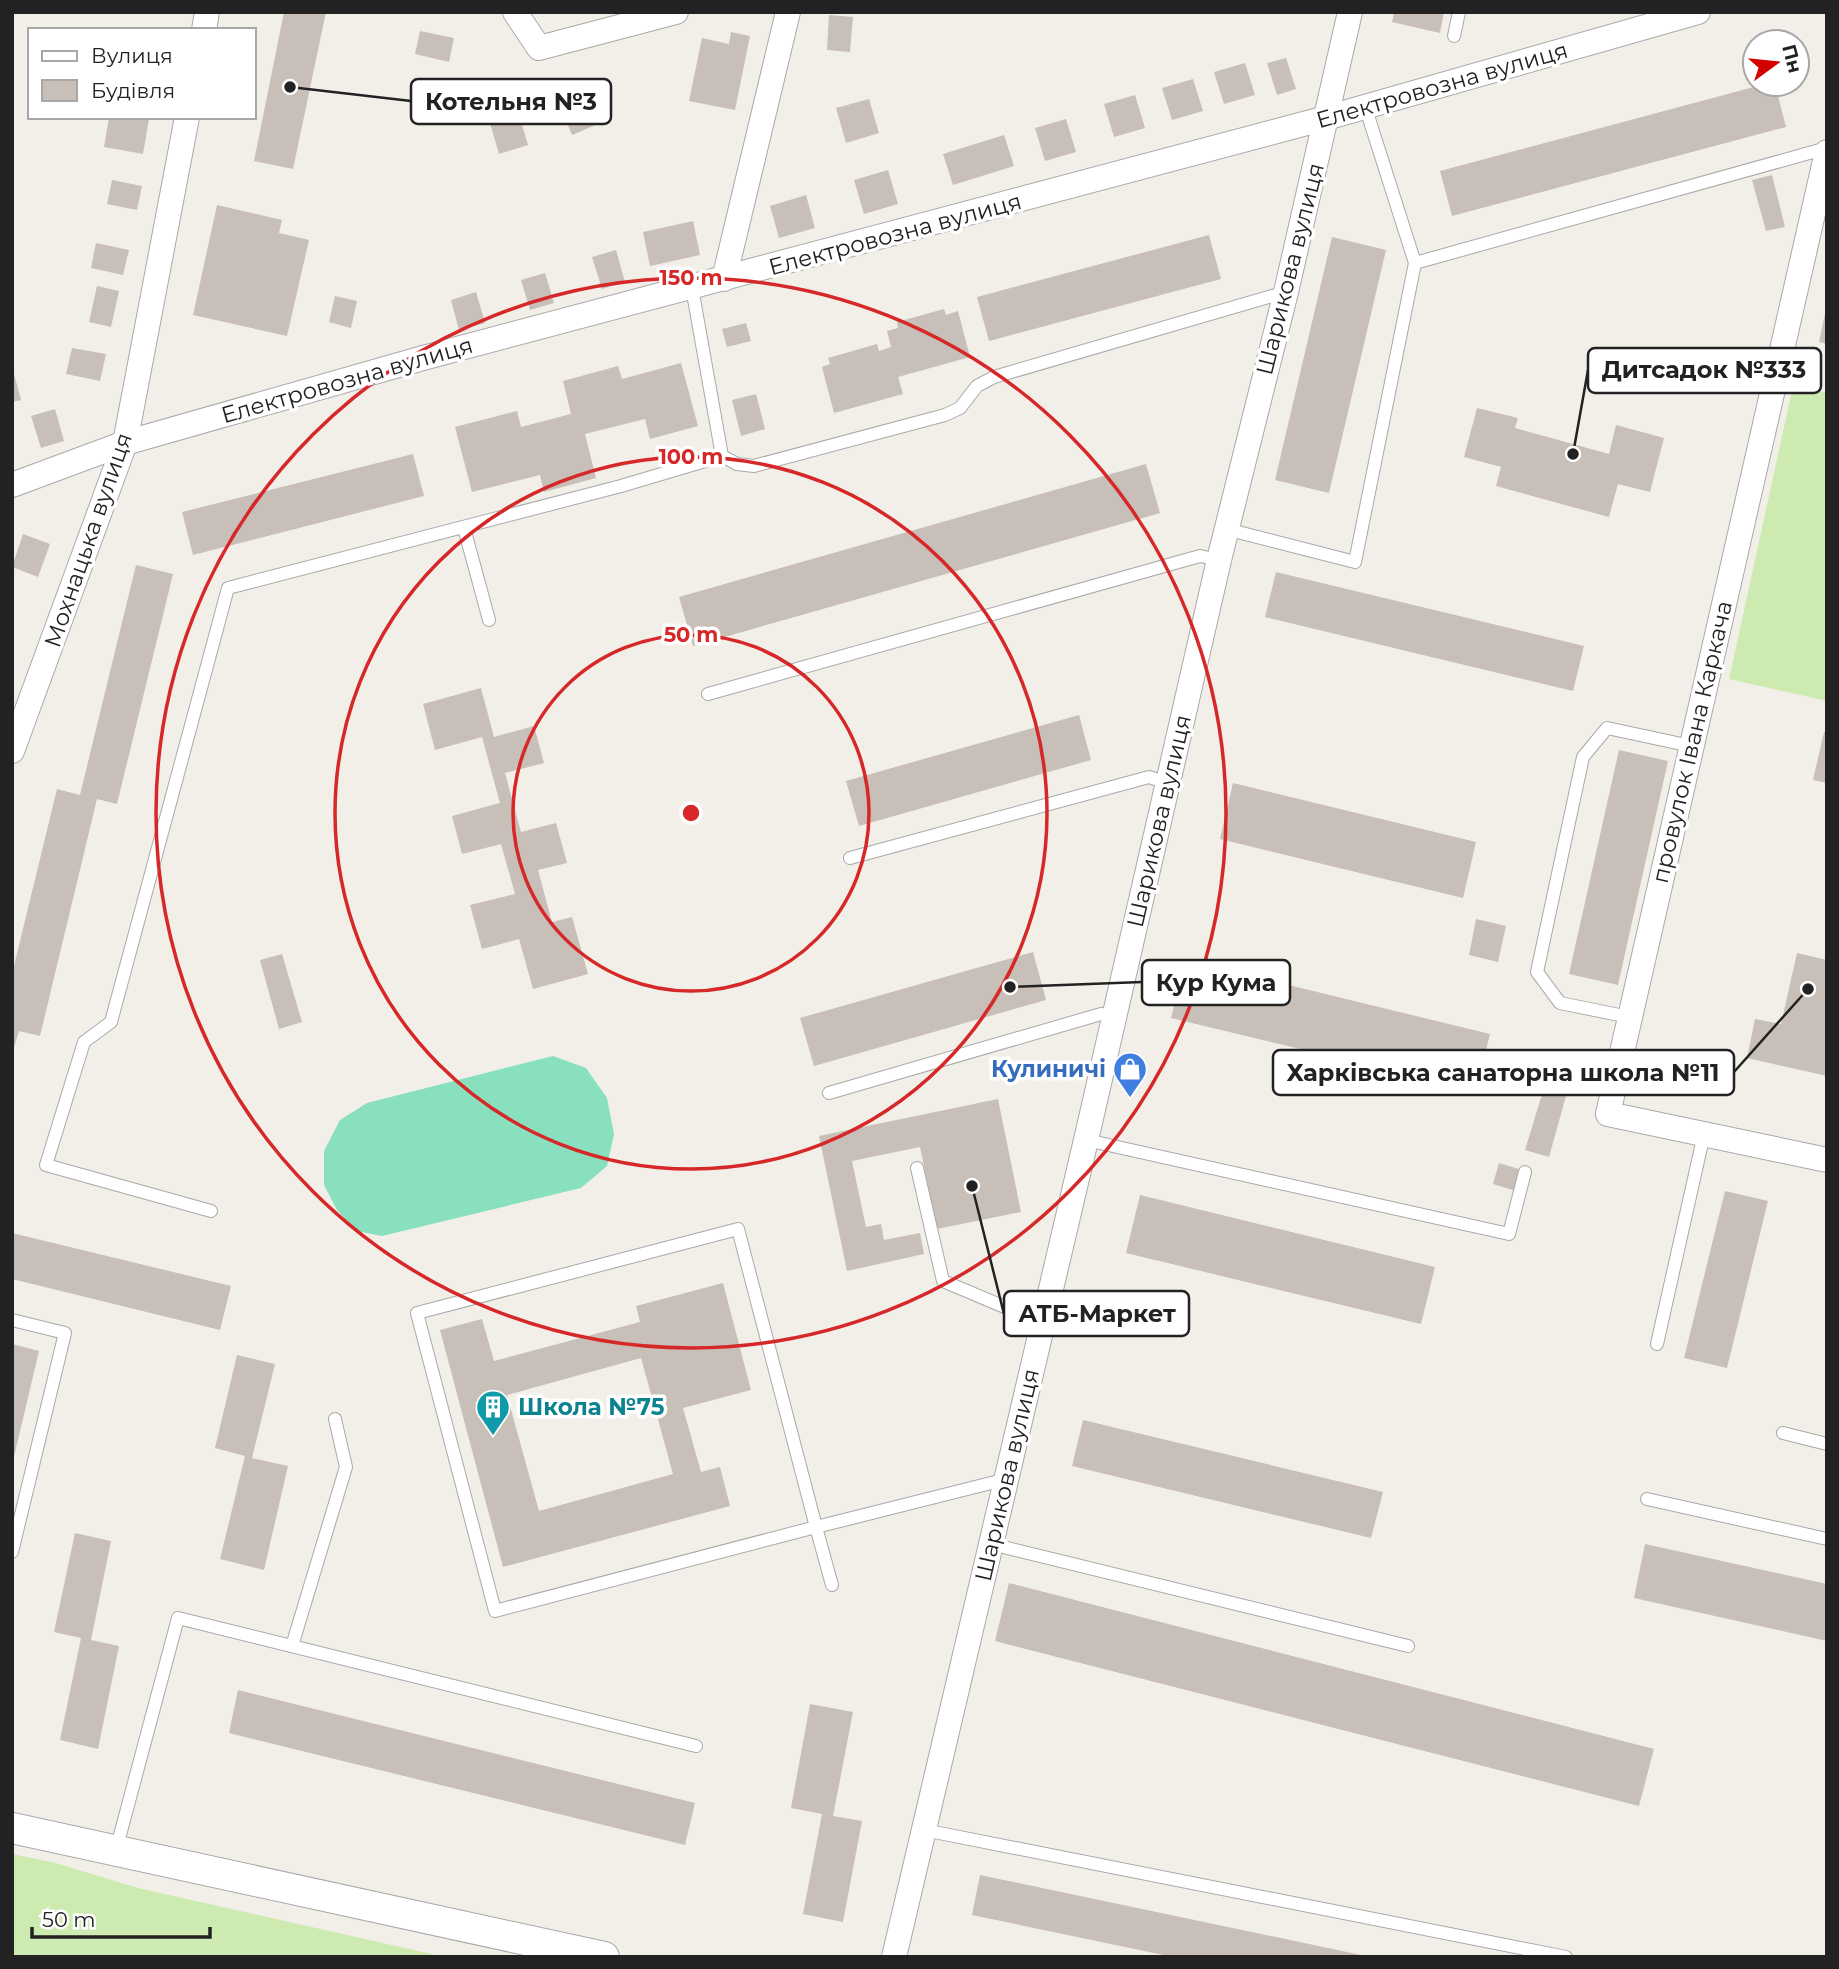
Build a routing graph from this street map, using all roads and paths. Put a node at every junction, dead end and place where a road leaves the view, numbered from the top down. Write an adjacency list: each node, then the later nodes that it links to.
1 (515, 12): 2 (street)
2 (676, 12)
3 (788, 12): 13 (street)
4 (1350, 12): 9 (street, Шарикова вулиця)
5 (1459, 12): 7 (lane)
6 (1698, 12): 8 (street, Електровозна вулиця)
7 (1454, 36)
8 (1365, 106): 9 (street, Електровозна вулиця); 12 (lane)
9 (1326, 118): 13 (street, Електровозна вулиця); 15 (street, Шарикова вулиця)
10 (187, 119): 16 (street, Мохнацька вулиця)
11 (1826, 158): 12 (lane); 24 (street, провулок Івана Каркача)
12 (1415, 262): 20 (lane)
13 (724, 279): 14 (street, Електровозна вулиця)
14 (691, 288): 16 (street, Електровозна вулиця); 17 (lane)
15 (1286, 292): 17 (lane); 20 (street, Шарикова вулиця)
16 (125, 443): 18 (street, Електровозна вулиця); 25 (street, Мохнацька вулиця)
17 (722, 456): 19 (lane)
18 (12, 485)
19 (464, 528): 22 (lane); 36 (lane)
20 (1226, 529): 21 (street, Шарикова вулиця)
21 (1219, 560): 23 (lane); 26 (street, Шарикова вулиця)
22 (489, 620)
23 (708, 694)
24 (1691, 746): 29 (street, провулок Івана Каркача); 29 (lane)
25 (12, 751)
26 (1168, 783): 27 (lane); 28 (street, Шарикова вулиця)
27 (850, 858)
28 (1115, 1016): 30 (lane); 32 (street, Шарикова вулиця)
29 (1629, 1017): 31 (street, провулок Івана Каркача)
30 (828, 1093)
31 (1704, 1134): 33 (street, провулок Івана Каркача); 39 (lane)
32 (1086, 1140): 35 (lane); 38 (street, Шарикова вулиця)
33 (1827, 1160)
34 (917, 1168): 38 (lane)
35 (1525, 1172)
36 (211, 1211)
37 (12, 1320): 48 (lane)
38 (1042, 1327): 43 (street, Шарикова вулиця)
39 (1657, 1344)
40 (335, 1419): 50 (lane)
41 (1783, 1433): 42 (lane)
42 (1827, 1444)
43 (1007, 1479): 45 (lane); 47 (street, Шарикова вулиця)
44 (1647, 1499): 46 (lane)
45 (816, 1527): 45 (lane); 49 (lane)
46 (1827, 1539)
47 (991, 1545): 51 (lane); 54 (street, Шарикова вулиця)
48 (12, 1552)
49 (832, 1585)
50 (292, 1646): 52 (lane); 55 (lane)
51 (1408, 1646)
52 (696, 1746)
53 (12, 1828): 55 (street)
54 (924, 1830): 57 (street, Шарикова вулиця); 58 (lane)
55 (116, 1850): 56 (street)
56 (604, 1957)
57 (894, 1957)
58 (1566, 1957)

